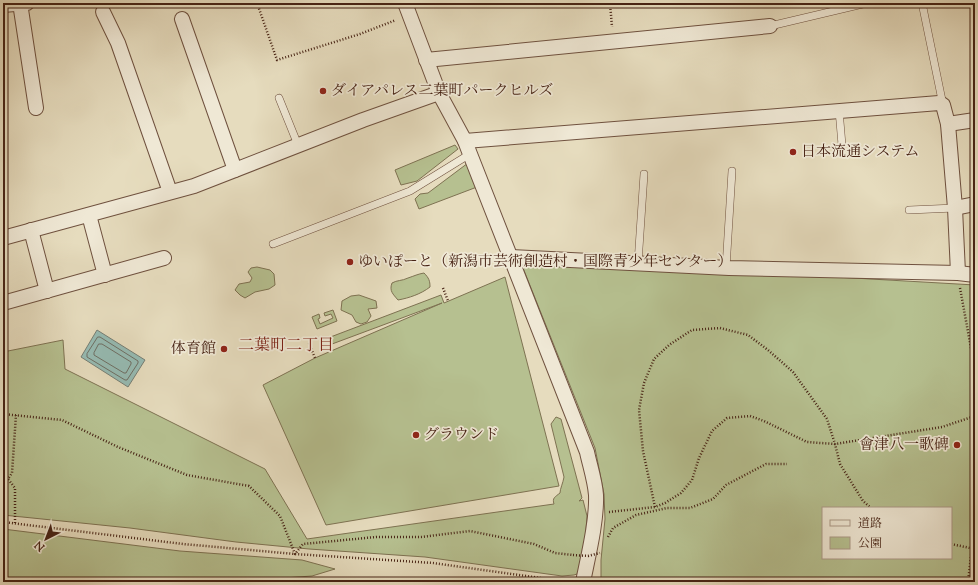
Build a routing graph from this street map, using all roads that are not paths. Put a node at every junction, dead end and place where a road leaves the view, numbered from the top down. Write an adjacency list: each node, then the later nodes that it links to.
1 (22, 3): 4 (street); 13 (street)
2 (867, 3): 8 (lane)
3 (922, 3): 12 (lane)
4 (3, 6)
5 (407, 9): 9 (street)
6 (103, 12): 24 (street)
7 (182, 19): 21 (street)
8 (770, 26): 9 (street)
9 (426, 60): 10 (street)
10 (439, 93): 17 (street); 19 (street)
11 (279, 98): 19 (lane)
12 (943, 105): 14 (street); 16 (street)
13 (36, 108)
14 (839, 110): 17 (street); 18 (lane)
15 (975, 120): 16 (street)
16 (948, 124): 26 (street)
17 (465, 141): 20 (street)
18 (842, 145)
19 (298, 146): 21 (street)
20 (470, 154): 31 (lane); 32 (street)
21 (235, 170): 24 (street)
22 (732, 171): 35 (lane)
23 (644, 174): 34 (lane)
24 (170, 192): 28 (street)
25 (975, 204): 26 (street)
26 (955, 208): 27 (lane); 36 (street)
27 (909, 210)
28 (89, 215): 29 (street); 37 (street)
29 (32, 230): 30 (street); 39 (street)
30 (3, 238)
31 (273, 244)
32 (511, 257): 34 (street); 41 (street)
33 (164, 258): 37 (street)
34 (638, 263): 35 (street)
35 (726, 268): 36 (street)
36 (958, 273): 38 (street)
37 (105, 275): 39 (street)
38 (975, 275)
39 (47, 291): 40 (street)
40 (3, 303)
41 (583, 582)

